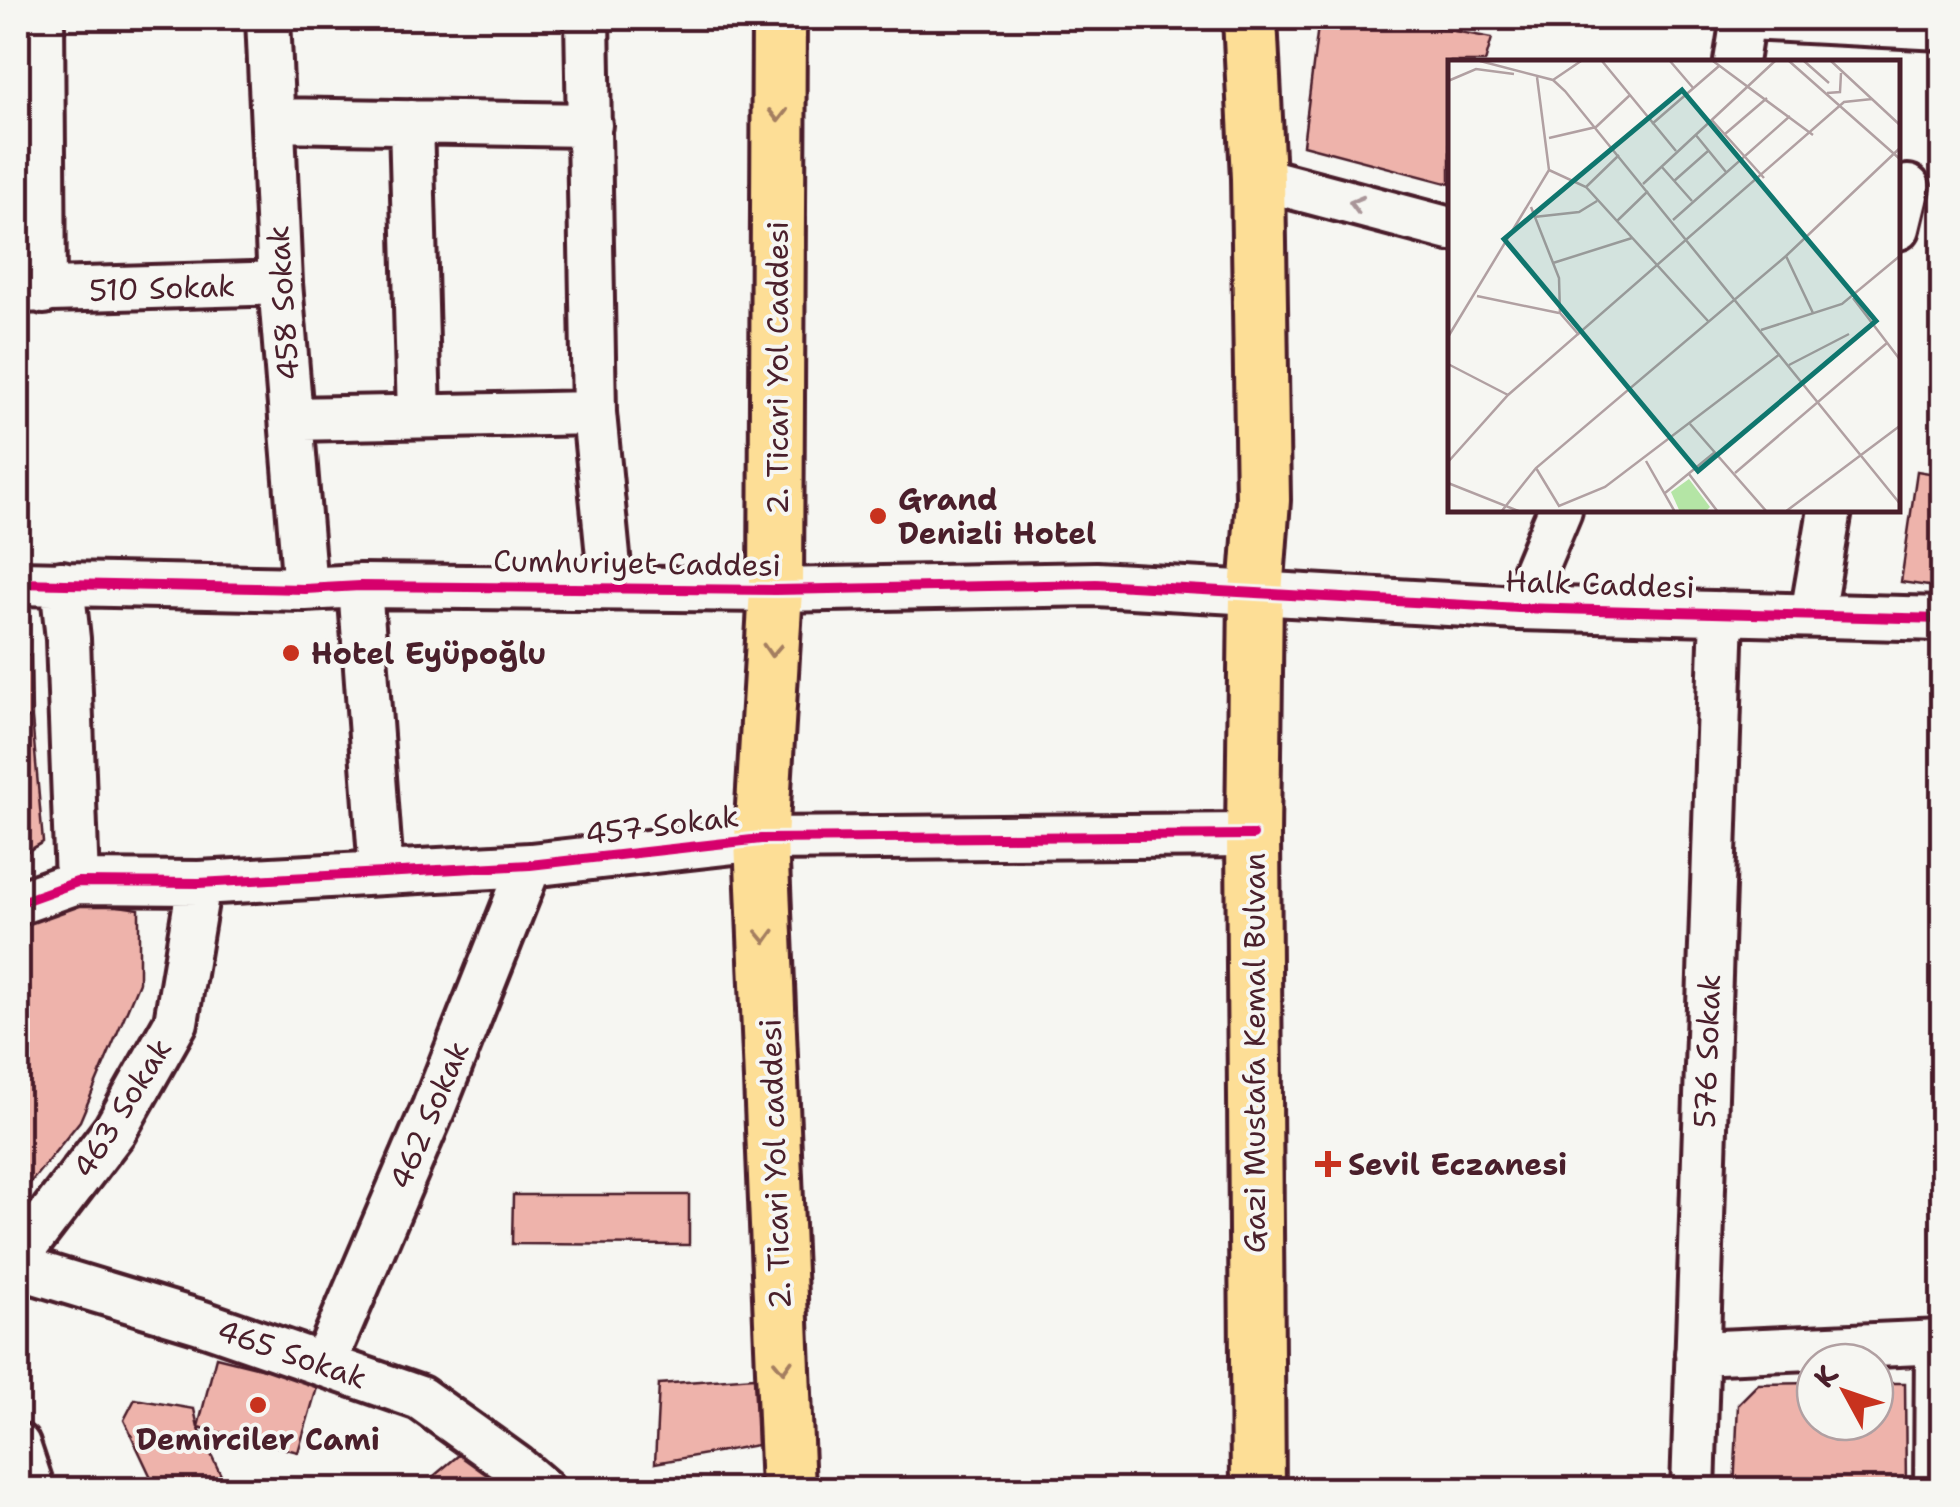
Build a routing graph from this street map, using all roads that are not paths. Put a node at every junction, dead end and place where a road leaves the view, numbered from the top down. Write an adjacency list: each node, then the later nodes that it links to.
1 (42, 18): 18 (street, 510 Sokak)
2 (268, 18): 10 (street, 458 Sokak)
3 (588, 18): 12 (street)
4 (778, 18): 29 (main road, 2. Ticari Yol Caddesi, one-way to 29)
5 (1250, 18): 13 (main road, Gazi Mustafa Kemal Bulvan)
6 (1746, 18): 7 (street); 9 (street)
7 (1813, 19): 8 (street)
8 (1942, 28)
9 (1736, 60)
10 (273, 120): 11 (street); 17 (street, 458 Sokak)
11 (411, 122): 12 (street); 20 (street)
12 (590, 125): 19 (street)
13 (1258, 178): 16 (street, one-way to 13); 30 (main road, Gazi Mustafa Kemal Bulvan)
14 (1908, 187): 15 (street)
15 (1900, 220)
16 (1448, 228)
17 (280, 283): 18 (street, 510 Sokak); 21 (street, 458 Sokak)
18 (31, 292)
19 (594, 413): 20 (street); 27 (street)
20 (420, 416): 21 (street)
21 (291, 419): 28 (street, 458 Sokak)
22 (1559, 512): 31 (street)
23 (1830, 512): 33 (street)
24 (18, 582): 25 (street, Cumhuriyet Caddesi)
25 (62, 583): 28 (street, Cumhuriyet Caddesi); 39 (street)
26 (360, 586): 27 (street, Cumhuriyet Caddesi); 28 (street, Cumhuriyet Caddesi); 38 (street)
27 (611, 587): 29 (street, Cumhuriyet Caddesi)
28 (305, 589)
29 (776, 590): 30 (street, Cumhuriyet Caddesi); 36 (main road, 2. Ticari Yol Caddesi, one-way to 36)
30 (1256, 593): 31 (street, Halk Caddesi); 35 (main road, Gazi Mustafa Kemal Bulvan)
31 (1519, 608): 32 (street, Halk Caddesi)
32 (1722, 613): 33 (street, Halk Caddesi); 45 (street, 576 Sokak)
33 (1812, 615): 34 (street, Halk Caddesi)
34 (1942, 619)
35 (1253, 834): 36 (street, 457 Sokak); 51 (main road, Gazi Mustafa Kemal Bulvan)
36 (762, 838): 37 (street, 457 Sokak); 50 (main road, 2. Ticari Yol caddesi, one-way to 50)
37 (530, 866): 38 (street, 457 Sokak); 46 (street, 462 Sokak)
38 (381, 872): 40 (street, 457 Sokak)
39 (78, 882): 40 (street, 457 Sokak); 41 (street, 457 Sokak)
40 (199, 883): 42 (street, 463 Sokak)
41 (18, 903)
42 (18, 1257)
43 (18, 1267): 46 (street, 465 Sokak)
44 (1940, 1342): 45 (street); 53 (street)
45 (1697, 1353): 52 (street, 576 Sokak)
46 (324, 1364): 49 (street, 465 Sokak)
47 (18, 1445): 48 (street)
48 (33, 1490)
49 (543, 1490)
50 (788, 1490)
51 (1258, 1490)
52 (1693, 1490)
53 (1936, 1490)

